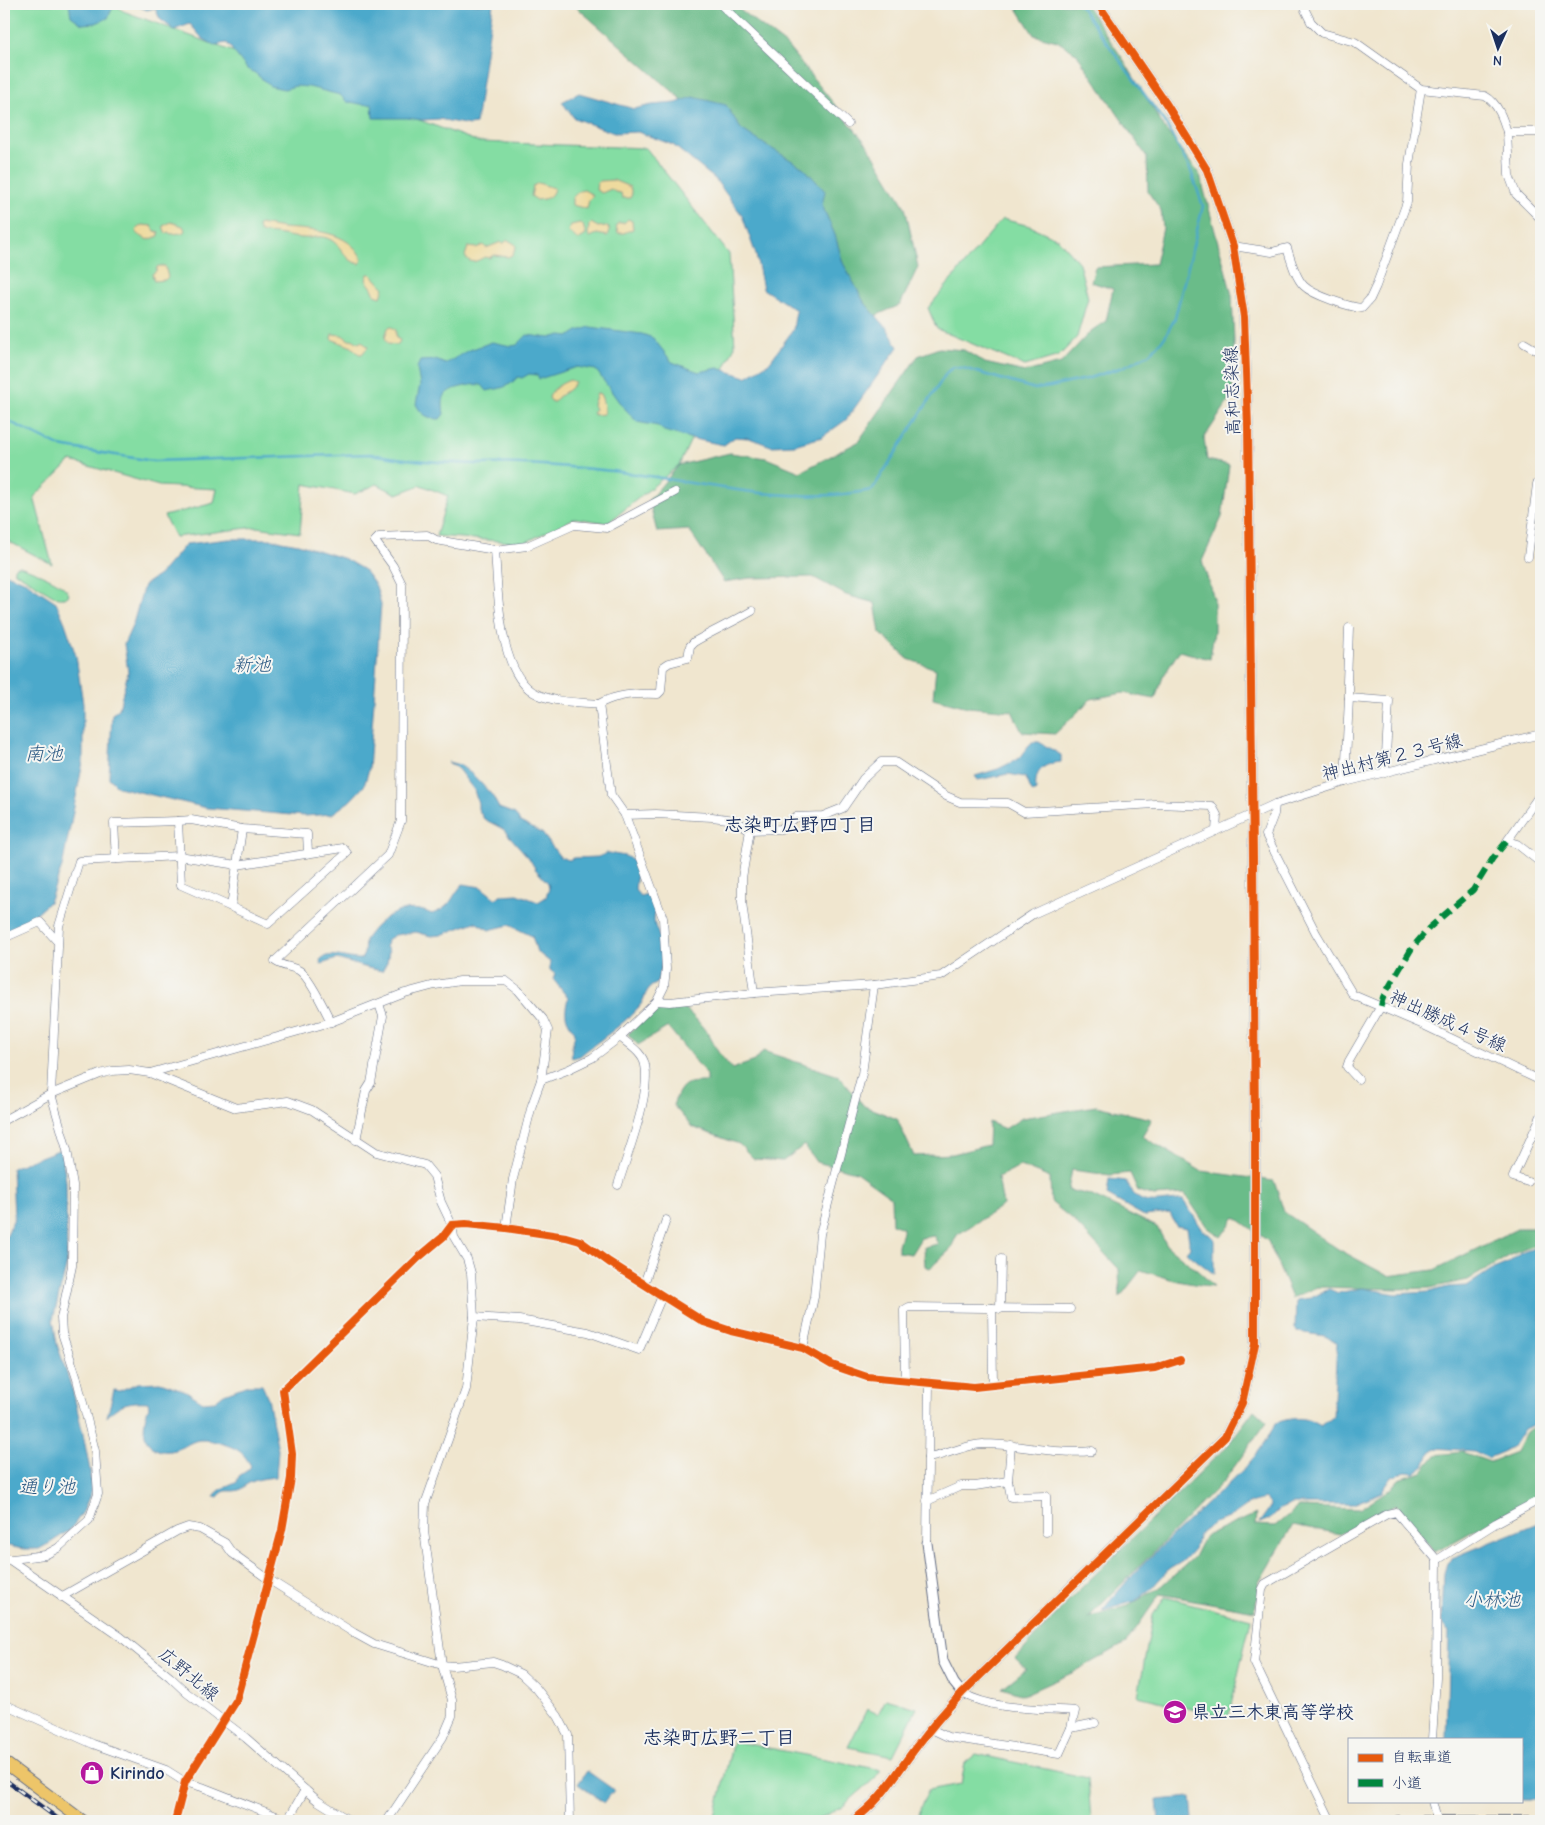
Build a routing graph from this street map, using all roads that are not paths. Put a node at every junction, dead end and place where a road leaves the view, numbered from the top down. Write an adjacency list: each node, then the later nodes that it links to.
1 (720, 4): 5 (street)
2 (1098, 4): 9 (street, 高和志染線)
3 (1302, 4): 4 (street)
4 (1421, 89): 6 (street); 9 (street)
5 (848, 124)
6 (1507, 132): 7 (street); 8 (street)
7 (1541, 132)
8 (1541, 219)
9 (1233, 246): 26 (street, 高和志染線)
10 (1524, 343): 11 (street)
11 (1541, 353)
12 (1541, 484): 15 (street)
13 (675, 492): 14 (street)
14 (495, 550): 19 (street); 44 (street)
15 (1528, 557)
16 (752, 611): 19 (street)
17 (1349, 628): 18 (street)
18 (1349, 698): 21 (street); 22 (street)
19 (600, 704): 25 (street)
20 (1541, 734): 21 (street, 神出村第２３号線)
21 (1385, 773): 22 (street, 神出村第２３号線)
22 (1344, 782): 24 (street, 神出村第２３号線)
23 (1541, 793): 34 (street)
24 (1275, 804): 26 (street, 神出村第２３号線); 43 (street, 神出勝成４号線)
25 (625, 814): 29 (street); 41 (street)
26 (1252, 815): 30 (street, 神出村第２３号線); 83 (street, 高和志染線)
27 (178, 820): 28 (street); 32 (street); 33 (street)
28 (242, 829): 31 (street); 35 (street)
29 (750, 830): 30 (street); 40 (street)
30 (1216, 830): 39 (street, 神出村第２３号線)
31 (308, 852): 35 (street); 36 (street)
32 (179, 856): 33 (street); 35 (street); 36 (street)
33 (116, 859): 38 (street)
34 (1541, 863)
35 (237, 865): 36 (street)
36 (231, 907)
37 (4, 938): 38 (street)
38 (57, 941): 50 (street)
39 (874, 985): 40 (street, 神出村第２３号線); 65 (street)
40 (754, 993): 41 (street, 神出村第２３号線)
41 (657, 1001): 45 (street)
42 (379, 1004): 44 (street); 48 (street); 53 (street)
43 (1381, 1006): 47 (street); 49 (street, 神出勝成４号線)
44 (331, 1022): 46 (street)
45 (620, 1037): 48 (street); 55 (street)
46 (150, 1073): 50 (street); 53 (street)
47 (1358, 1079)
48 (541, 1080): 58 (street)
49 (1541, 1081)
50 (50, 1094): 52 (street); 78 (street)
51 (1541, 1116): 54 (street)
52 (4, 1120)
53 (356, 1140): 57 (street)
54 (1528, 1182)
55 (618, 1186)
56 (666, 1220): 60 (street)
57 (452, 1225): 58 (street); 64 (street); 80 (street)
58 (506, 1228): 60 (street)
59 (1001, 1259): 62 (street)
60 (644, 1284): 61 (street)
61 (662, 1296): 64 (street); 65 (street)
62 (996, 1308): 63 (street); 67 (street); 69 (street)
63 (1070, 1309)
64 (474, 1317): 82 (street)
65 (803, 1348): 67 (street)
66 (1180, 1360): 69 (street)
67 (905, 1380): 68 (street)
68 (928, 1382): 69 (street); 72 (street)
69 (993, 1385)
70 (1011, 1445): 71 (street); 72 (street); 73 (street)
71 (1092, 1451)
72 (928, 1458): 75 (street)
73 (1008, 1481): 75 (street); 76 (street)
74 (1541, 1499): 79 (street)
75 (927, 1501): 77 (street)
76 (1046, 1532)
77 (927, 1542): 83 (street)
78 (5, 1558): 81 (street, 広野北線)
79 (1437, 1560): 89 (street); 104 (street)
80 (268, 1579): 81 (street); 82 (street); 85 (street)
81 (61, 1597): 85 (street, 広野北線)
82 (442, 1665): 101 (street); 102 (street)
83 (962, 1693): 87 (street); 88 (street, 高和志染線)
84 (4, 1704): 91 (street)
85 (223, 1722): 91 (street); 92 (street, 広野北線)
86 (1095, 1723): 87 (street)
87 (1071, 1728): 88 (street)
88 (930, 1729): 103 (street, 高和志染線)
89 (1432, 1738)
90 (4, 1762): 96 (main road)
91 (185, 1782): 97 (street); 98 (street)
92 (305, 1790): 94 (street, 広野北線); 98 (street)
93 (1432, 1802): 95 (street)
94 (342, 1816): 99 (street); 100 (street, 広野北線)
95 (1437, 1820): 105 (main road); 106 (main road)
96 (83, 1821)
97 (175, 1821)
98 (288, 1821)
99 (334, 1821)
100 (350, 1821)
101 (387, 1821)
102 (570, 1821)
103 (852, 1821)
104 (1331, 1821)
105 (1398, 1821)
106 (1541, 1821)

